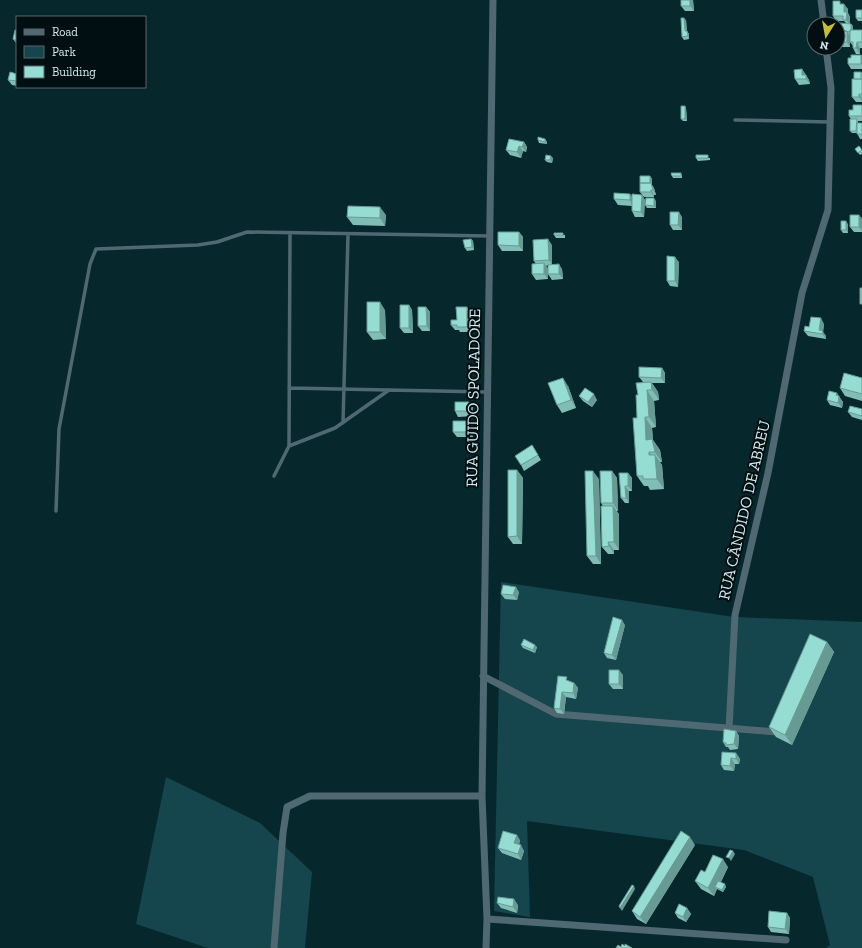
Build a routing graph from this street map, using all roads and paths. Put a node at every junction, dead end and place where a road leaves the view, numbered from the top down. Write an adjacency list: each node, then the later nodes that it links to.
1 (493, 0): 9 (street, RUA GUIDO SPOLADORE)
2 (821, 0): 3 (street)
3 (823, 16)
4 (827, 56): 6 (street, RUA CÂNDIDO DE ABREU)
5 (735, 120): 6 (lane)
6 (831, 122): 19 (street, RUA CÂNDIDO DE ABREU)
7 (290, 233): 8 (lane); 10 (lane); 17 (lane)
8 (348, 234): 9 (lane); 11 (lane)
9 (490, 236): 13 (street, RUA GUIDO SPOLADORE)
10 (289, 388): 11 (lane); 15 (lane)
11 (344, 389): 12 (lane); 14 (lane)
12 (390, 390): 13 (lane); 14 (lane)
13 (488, 392): 18 (street, RUA GUIDO SPOLADORE)
14 (343, 423): 15 (lane)
15 (289, 446): 16 (lane)
16 (274, 476)
17 (56, 511)
18 (483, 676): 19 (street); 21 (street, RUA GUIDO SPOLADORE)
19 (729, 729): 20 (street)
20 (776, 732)
21 (482, 796): 22 (street, RUA GUIDO SPOLADORE); 24 (street)
22 (487, 919): 23 (street); 25 (street, RUA GUIDO SPOLADORE)
23 (786, 940)
24 (274, 948)
25 (486, 948)

